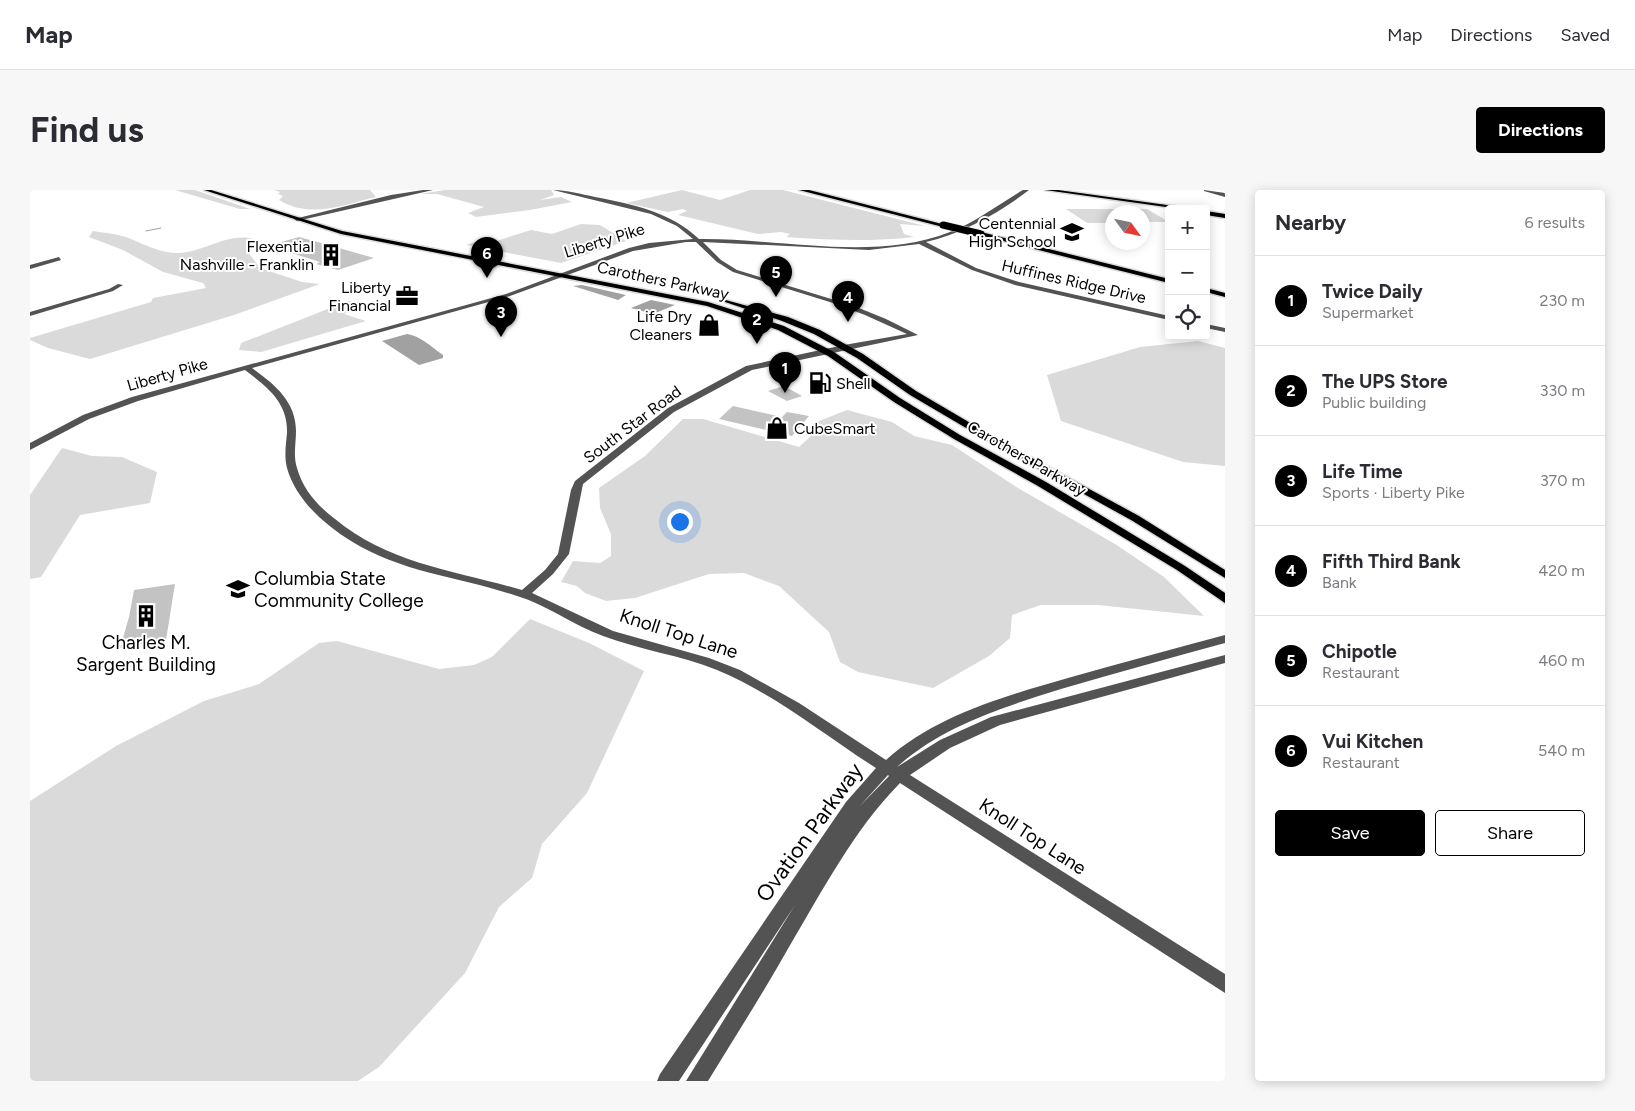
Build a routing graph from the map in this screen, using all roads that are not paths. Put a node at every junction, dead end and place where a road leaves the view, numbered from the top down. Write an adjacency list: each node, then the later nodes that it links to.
1 (206, 190): 17 (main road, Carothers Parkway)
2 (224, 190): 16 (main road, Carothers Parkway)
3 (431, 190): 16 (street)
4 (555, 190): 18 (street)
5 (802, 190): 26 (highway, bridge)
6 (826, 190): 24 (highway)
7 (1027, 190): 19 (street, Liberty Pike)
8 (1041, 190): 13 (main road)
9 (1047, 190): 12 (main road)
10 (1206, 190): 11 (street)
11 (1225, 195)
12 (1165, 205)
13 (1165, 207)
14 (1210, 213): 15 (main road)
15 (1225, 215)
16 (312, 217): 17 (street); 23 (main road, Carothers Parkway)
17 (299, 220): 25 (main road, Carothers Parkway)
18 (693, 238): 19 (street, Liberty Pike); 22 (street, Liberty Pike); 23 (street, Liberty Pike); 37 (street, South Star Road)
19 (921, 242): 33 (street, Huffines Ridge Drive)
20 (59, 259): 21 (street)
21 (30, 267)
22 (575, 270): 23 (street, Liberty Pike); 37 (main road, Carothers Parkway)
23 (563, 272): 25 (main road, Carothers Parkway); 36 (street, Liberty Pike); 38 (main road, Carothers Parkway)
24 (1165, 272)
25 (550, 273): 36 (street, Liberty Pike)
26 (1165, 280)
27 (1210, 283): 29 (highway)
28 (120, 285): 32 (street)
29 (1225, 287)
30 (1210, 291): 31 (highway)
31 (1225, 295)
32 (30, 314)
33 (1165, 317)
34 (1210, 327): 35 (street)
35 (1225, 330)
36 (318, 347): 39 (street, Liberty Pike)
37 (844, 347): 38 (street, South Star Road); 41 (main road, Carothers Parkway)
38 (827, 352): 42 (street, South Star Road); 43 (main road, Carothers Parkway)
39 (246, 367): 40 (street, Liberty Pike); 42 (street, Knoll Top Lane)
40 (30, 447)
41 (1225, 575)
42 (524, 594): 48 (street, Knoll Top Lane)
43 (1225, 599)
44 (1225, 639): 46 (street, Ovation Parkway)
45 (1225, 659): 47 (street, Ovation Parkway)
46 (1053, 687): 47 (street); 48 (street, Ovation Parkway)
47 (1066, 700): 48 (street, Ovation Parkway)
48 (893, 772): 49 (street, Knoll Top Lane); 50 (street, Ovation Parkway); 51 (street, Ovation Parkway)
49 (1225, 984)
50 (667, 1081)
51 (696, 1081)

